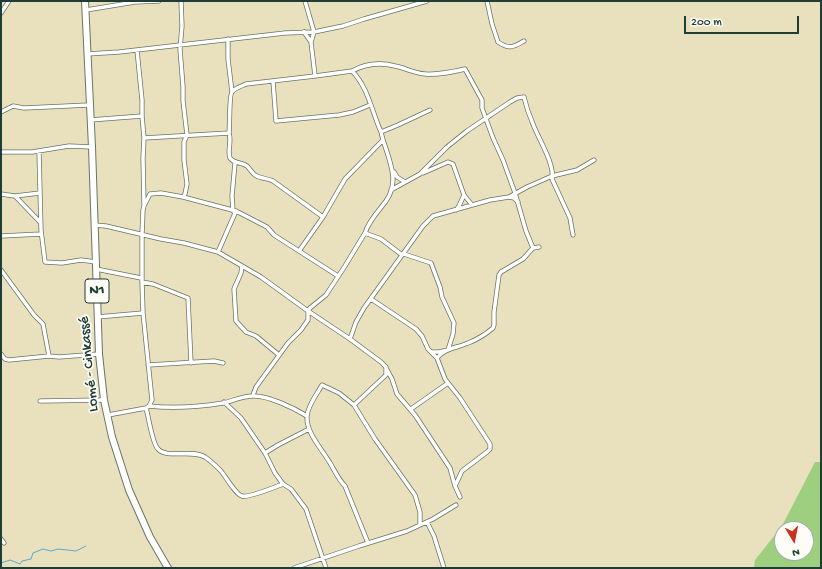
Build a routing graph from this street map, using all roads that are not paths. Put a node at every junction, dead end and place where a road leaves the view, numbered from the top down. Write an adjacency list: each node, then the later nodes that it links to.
1 (9, 1): 10 (street)
2 (85, 1): 9 (highway, Lomé - Cinkassé / N1)
3 (159, 1): 8 (street)
4 (181, 1): 16 (street)
5 (305, 1): 12 (street)
6 (427, 1): 12 (street)
7 (487, 1): 14 (street)
8 (135, 2): 9 (street)
9 (86, 10): 18 (highway, Lomé - Cinkassé / N1)
10 (1, 13)
11 (304, 32): 12 (street); 13 (street); 15 (street)
12 (314, 32): 15 (street)
13 (228, 39): 16 (street); 22 (street)
14 (524, 41)
15 (311, 42): 20 (street)
16 (179, 45): 17 (street); 32 (street)
17 (137, 50): 18 (street); 27 (street)
18 (88, 54): 23 (highway, Lomé - Cinkassé / N1)
19 (352, 71): 20 (street); 24 (street); 28 (street)
20 (315, 76): 21 (street)
21 (272, 81): 22 (street); 24 (street)
22 (232, 92): 31 (street)
23 (90, 105): 26 (street); 29 (highway, Lomé - Cinkassé / N1)
24 (370, 105): 30 (street)
25 (430, 110): 30 (street)
26 (1, 112)
27 (142, 116): 29 (street); 33 (street)
28 (486, 118): 41 (street); 42 (street); 46 (street)
29 (90, 120): 35 (highway, Lomé - Cinkassé / N1)
30 (381, 132): 34 (street)
31 (229, 133): 32 (street); 39 (street)
32 (187, 135): 33 (street); 50 (street)
33 (144, 138): 54 (street)
34 (383, 140): 40 (street); 57 (street)
35 (92, 146): 36 (street); 59 (highway, Lomé - Cinkassé / N1)
36 (39, 151): 37 (street); 45 (street)
37 (1, 152)
38 (594, 160): 42 (street)
39 (235, 163): 56 (street); 57 (street)
40 (393, 172): 43 (street); 44 (street)
41 (420, 174): 43 (street); 48 (street)
42 (552, 176): 46 (street); 63 (street)
43 (404, 182): 44 (street)
44 (391, 190): 60 (street)
45 (40, 193): 49 (street); 58 (street)
46 (515, 193): 51 (street); 52 (street)
47 (1, 194): 49 (street)
48 (464, 195): 53 (street); 55 (street)
49 (15, 196): 58 (street)
50 (182, 197): 54 (street); 56 (street)
51 (509, 197): 52 (street); 53 (street)
52 (519, 202): 66 (street)
53 (472, 205): 55 (street)
54 (144, 206): 62 (street)
55 (455, 210): 69 (street)
56 (234, 211): 67 (street); 68 (street)
57 (323, 217): 67 (street)
58 (40, 222): 61 (street)
59 (94, 225): 62 (street); 70 (highway, Lomé - Cinkassé / N1)
60 (365, 232): 69 (street); 74 (street)
61 (41, 234): 64 (street); 70 (street)
62 (142, 234): 68 (street); 75 (street)
63 (573, 235)
64 (1, 236)
65 (539, 247): 66 (street)
66 (533, 248): 81 (street)
67 (299, 251): 74 (street)
68 (218, 252): 71 (street)
69 (403, 254): 76 (street); 81 (street)
70 (96, 262): 72 (highway, Lomé - Cinkassé / N1)
71 (242, 266): 77 (street); 85 (street)
72 (96, 269): 75 (street); 79 (highway, Lomé - Cinkassé / N1)
73 (1, 270): 86 (street)
74 (338, 276): 77 (street)
75 (142, 280): 78 (street); 88 (street)
76 (371, 300): 80 (street); 82 (street)
77 (308, 311): 80 (street); 85 (street)
78 (143, 313): 79 (street); 90 (street)
79 (97, 317): 84 (highway, Lomé - Cinkassé / N1)
80 (350, 339): 91 (street)
81 (448, 350): 82 (street); 87 (street)
82 (432, 352): 87 (street)
83 (1, 354): 86 (street)
84 (99, 354): 86 (street); 94 (highway, Lomé - Cinkassé / N1)
85 (280, 355): 93 (street)
86 (49, 356)
87 (437, 358): 92 (street)
88 (191, 363): 89 (street); 90 (street)
89 (223, 363)
90 (148, 364): 98 (street)
91 (386, 368): 97 (street); 99 (street)
92 (448, 383): 99 (street); 105 (street)
93 (253, 395): 96 (street); 101 (street)
94 (104, 400): 95 (street); 100 (highway, Lomé - Cinkassé / N1)
95 (40, 401)
96 (224, 402): 98 (street); 103 (street)
97 (354, 405): 101 (street); 109 (street)
98 (147, 407): 100 (street); 104 (street)
99 (411, 409): 105 (street)
100 (108, 415): 114 (highway, Lomé - Cinkassé / N1)
101 (307, 416): 102 (street)
102 (309, 429): 103 (street); 111 (street)
103 (265, 453): 104 (street)
104 (283, 484): 113 (street)
105 (455, 486): 106 (street)
106 (460, 497)
107 (456, 505): 108 (street)
108 (427, 522): 109 (street); 117 (street)
109 (420, 525): 111 (street)
110 (1, 538): 112 (street)
111 (368, 543): 113 (street)
112 (4, 544)
113 (322, 558): 115 (street); 116 (street)
114 (168, 568)
115 (294, 568)
116 (326, 568)
117 (444, 568)

